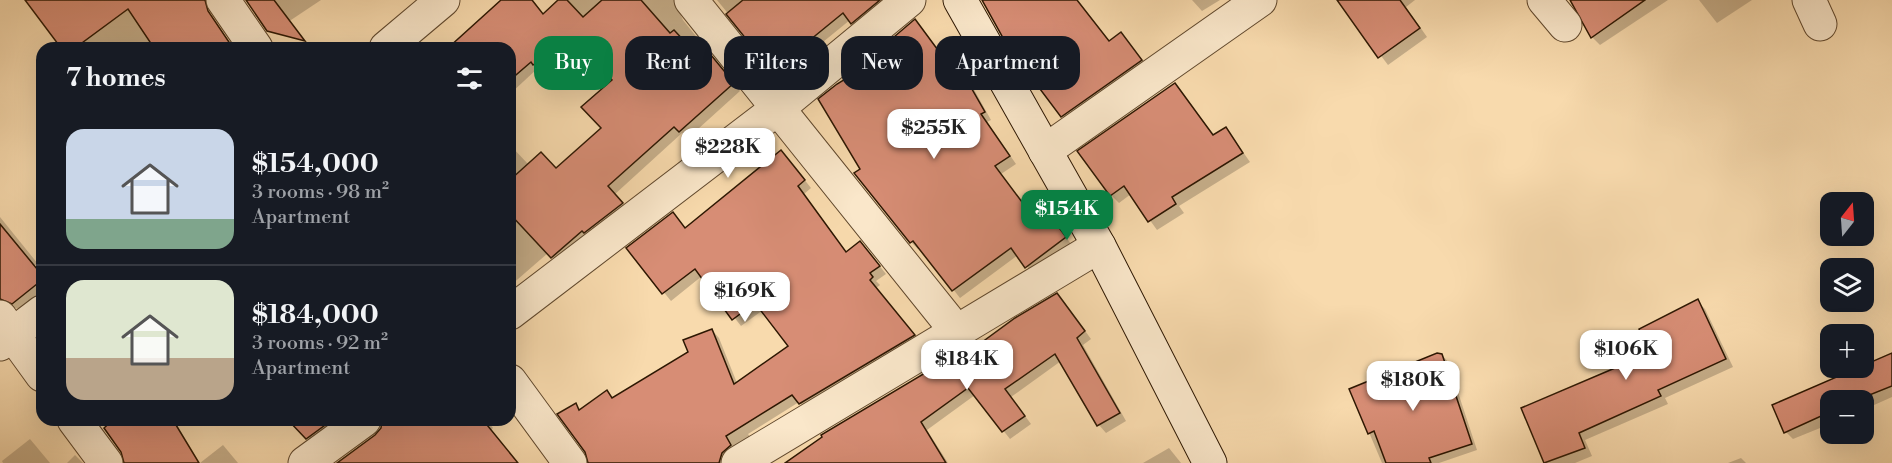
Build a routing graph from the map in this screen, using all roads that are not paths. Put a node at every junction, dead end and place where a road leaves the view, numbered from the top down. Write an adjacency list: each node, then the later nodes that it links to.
1 (223, 0): 9 (street)
2 (443, 0): 10 (street)
3 (691, 0): 11 (street)
4 (909, 0): 11 (street)
5 (960, 0): 12 (street)
6 (1260, 0): 12 (street)
7 (1544, 0): 8 (street)
8 (1565, 25)
9 (252, 42)
10 (393, 42)
11 (777, 109): 14 (street); 17 (street)
12 (1045, 151): 13 (street)
13 (1099, 246): 17 (street); 26 (street)
14 (516, 308)
15 (36, 315): 16 (street)
16 (4, 332): 18 (street)
17 (958, 333): 25 (street)
18 (36, 368)
19 (516, 389): 24 (street)
20 (78, 426): 22 (street)
21 (356, 426): 23 (street)
22 (106, 463)
23 (305, 463)
24 (570, 463)
25 (738, 463)
26 (1210, 463)

